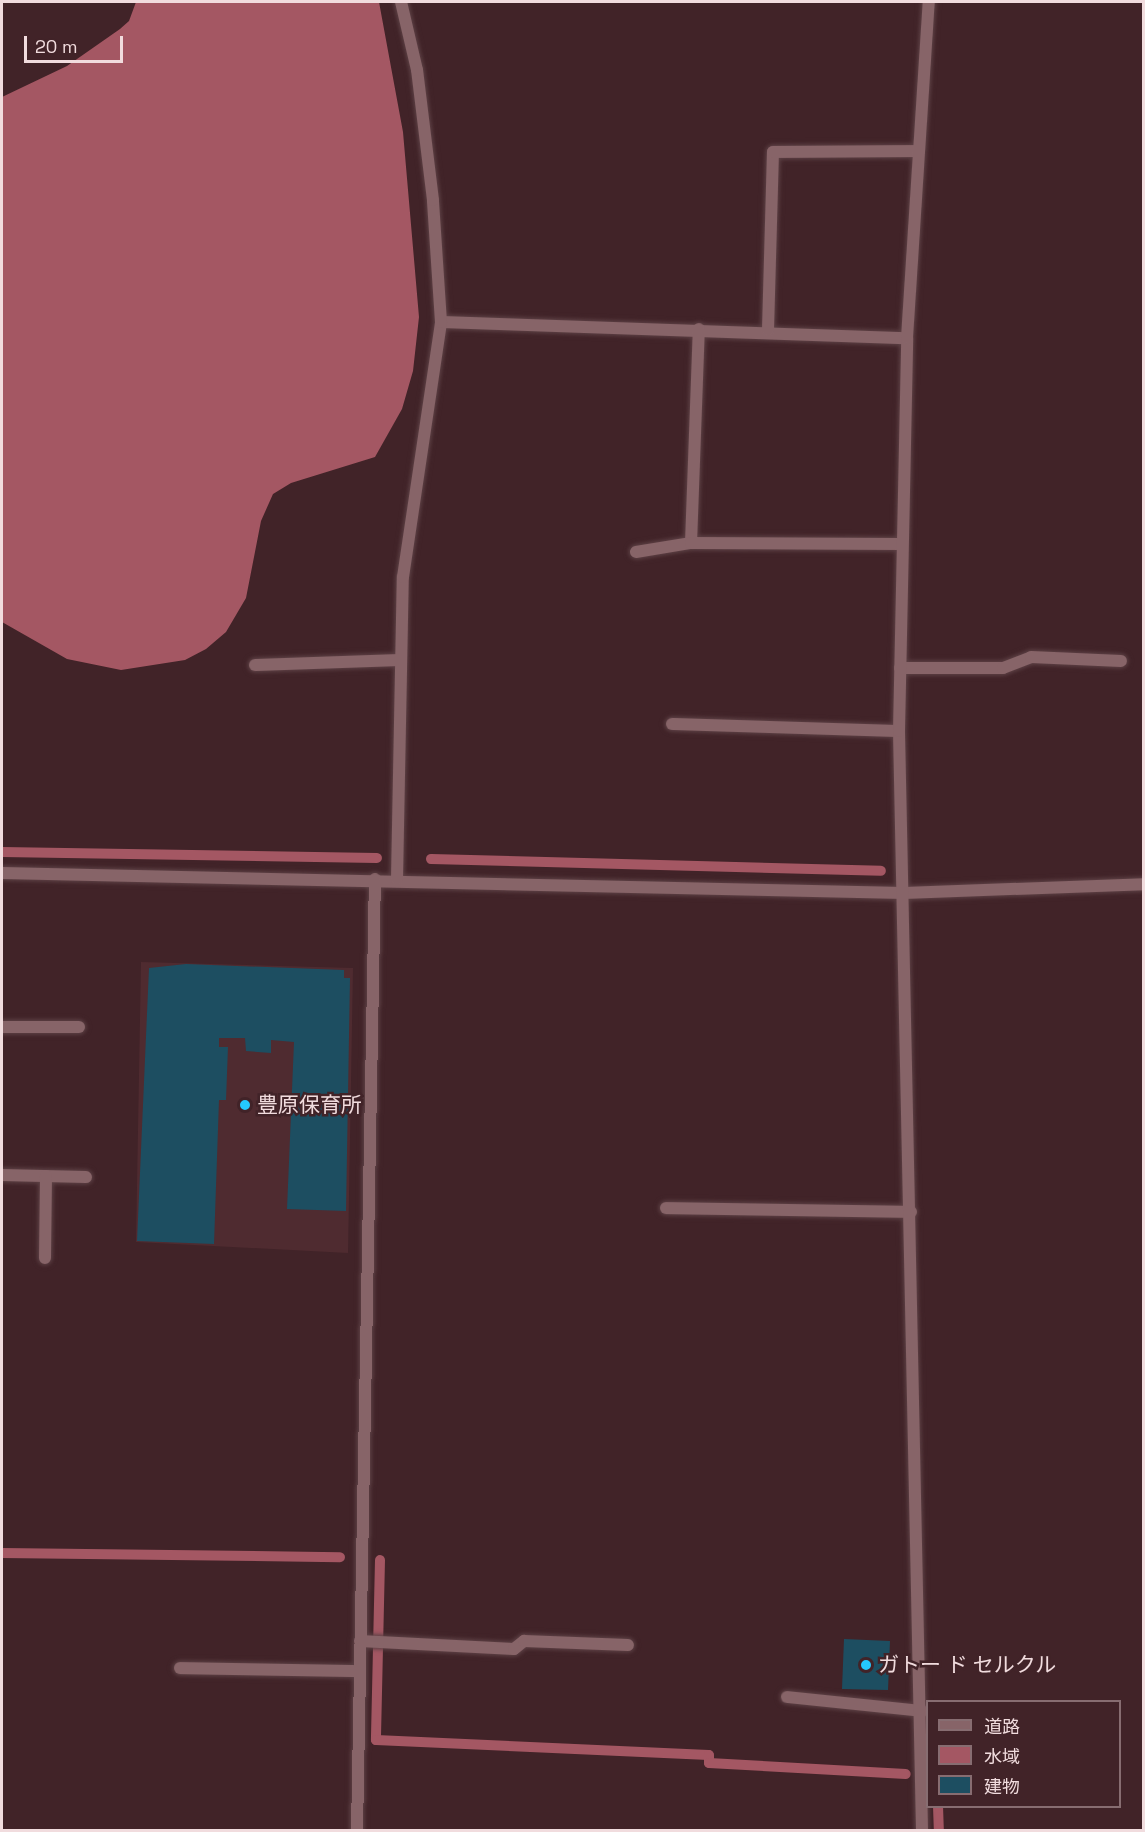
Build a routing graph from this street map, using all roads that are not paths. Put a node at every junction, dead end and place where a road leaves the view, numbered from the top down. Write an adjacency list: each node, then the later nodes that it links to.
1 (401, 2): 4 (street)
2 (929, 2): 3 (street)
3 (919, 151): 6 (street); 7 (street)
4 (441, 322): 5 (street); 11 (street)
5 (699, 329): 6 (street); 8 (street)
6 (768, 330): 7 (street)
7 (908, 338): 9 (street)
8 (691, 543): 9 (street); 10 (street)
9 (902, 544): 14 (street)
10 (636, 552)
11 (401, 660): 13 (street); 19 (street)
12 (1121, 661): 14 (street)
13 (255, 665)
14 (900, 668): 16 (street)
15 (672, 724): 16 (street)
16 (899, 731): 21 (street)
17 (2, 873): 18 (street)
18 (375, 879): 19 (street); 30 (street)
19 (397, 879): 21 (street)
20 (1143, 884): 21 (street)
21 (904, 893): 28 (street)
22 (2, 1027): 23 (street)
23 (79, 1027)
24 (2, 1175): 25 (street)
25 (46, 1176): 26 (street); 29 (street)
26 (86, 1177)
27 (666, 1208): 28 (street)
28 (911, 1212): 35 (street)
29 (45, 1258)
30 (360, 1641): 31 (street); 33 (street)
31 (628, 1646)
32 (180, 1668): 33 (street)
33 (360, 1671): 36 (street)
34 (787, 1697): 35 (street)
35 (922, 1711): 37 (street)
36 (357, 1830)
37 (922, 1830)

